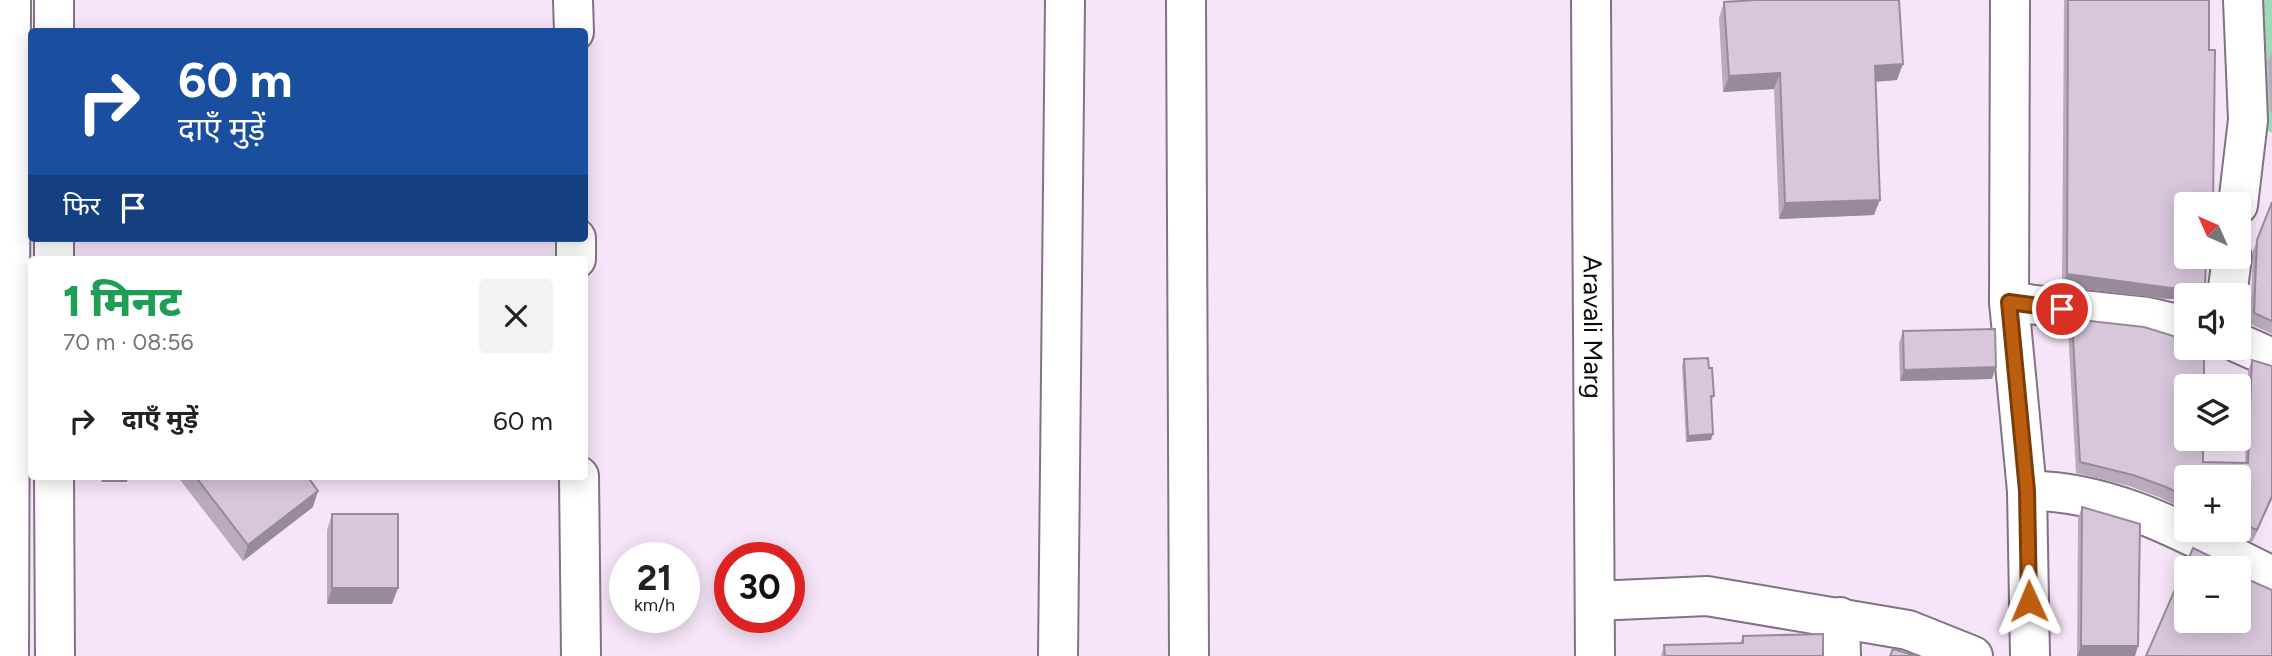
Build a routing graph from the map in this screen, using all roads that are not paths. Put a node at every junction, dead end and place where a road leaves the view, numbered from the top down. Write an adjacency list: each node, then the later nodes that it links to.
1 (10, 0): 20 (street)
2 (54, 0): 9 (street)
3 (573, 0): 10 (street)
4 (1065, 0): 27 (street)
5 (1186, 0): 28 (street)
6 (1591, 0): 22 (street, Aravali Marg)
7 (2010, 0): 13 (street)
8 (2243, 0): 11 (street)
9 (54, 28)
10 (573, 28)
11 (2260, 127): 12 (street)
12 (2242, 192)
13 (2009, 302): 14 (street); 19 (street)
14 (2174, 323)
15 (2251, 349): 16 (street)
16 (2272, 358)
17 (54, 480): 25 (street)
18 (579, 480): 26 (street)
19 (2027, 491): 21 (street); 32 (street)
20 (4, 568): 24 (street)
21 (2272, 576)
22 (1595, 601): 23 (street); 29 (street, Aravali Marg)
23 (1840, 617): 30 (street); 31 (street)
24 (9, 656)
25 (55, 656)
26 (581, 656)
27 (1058, 656)
28 (1189, 656)
29 (1595, 656)
30 (1841, 656)
31 (1973, 656)
32 (2030, 656)

